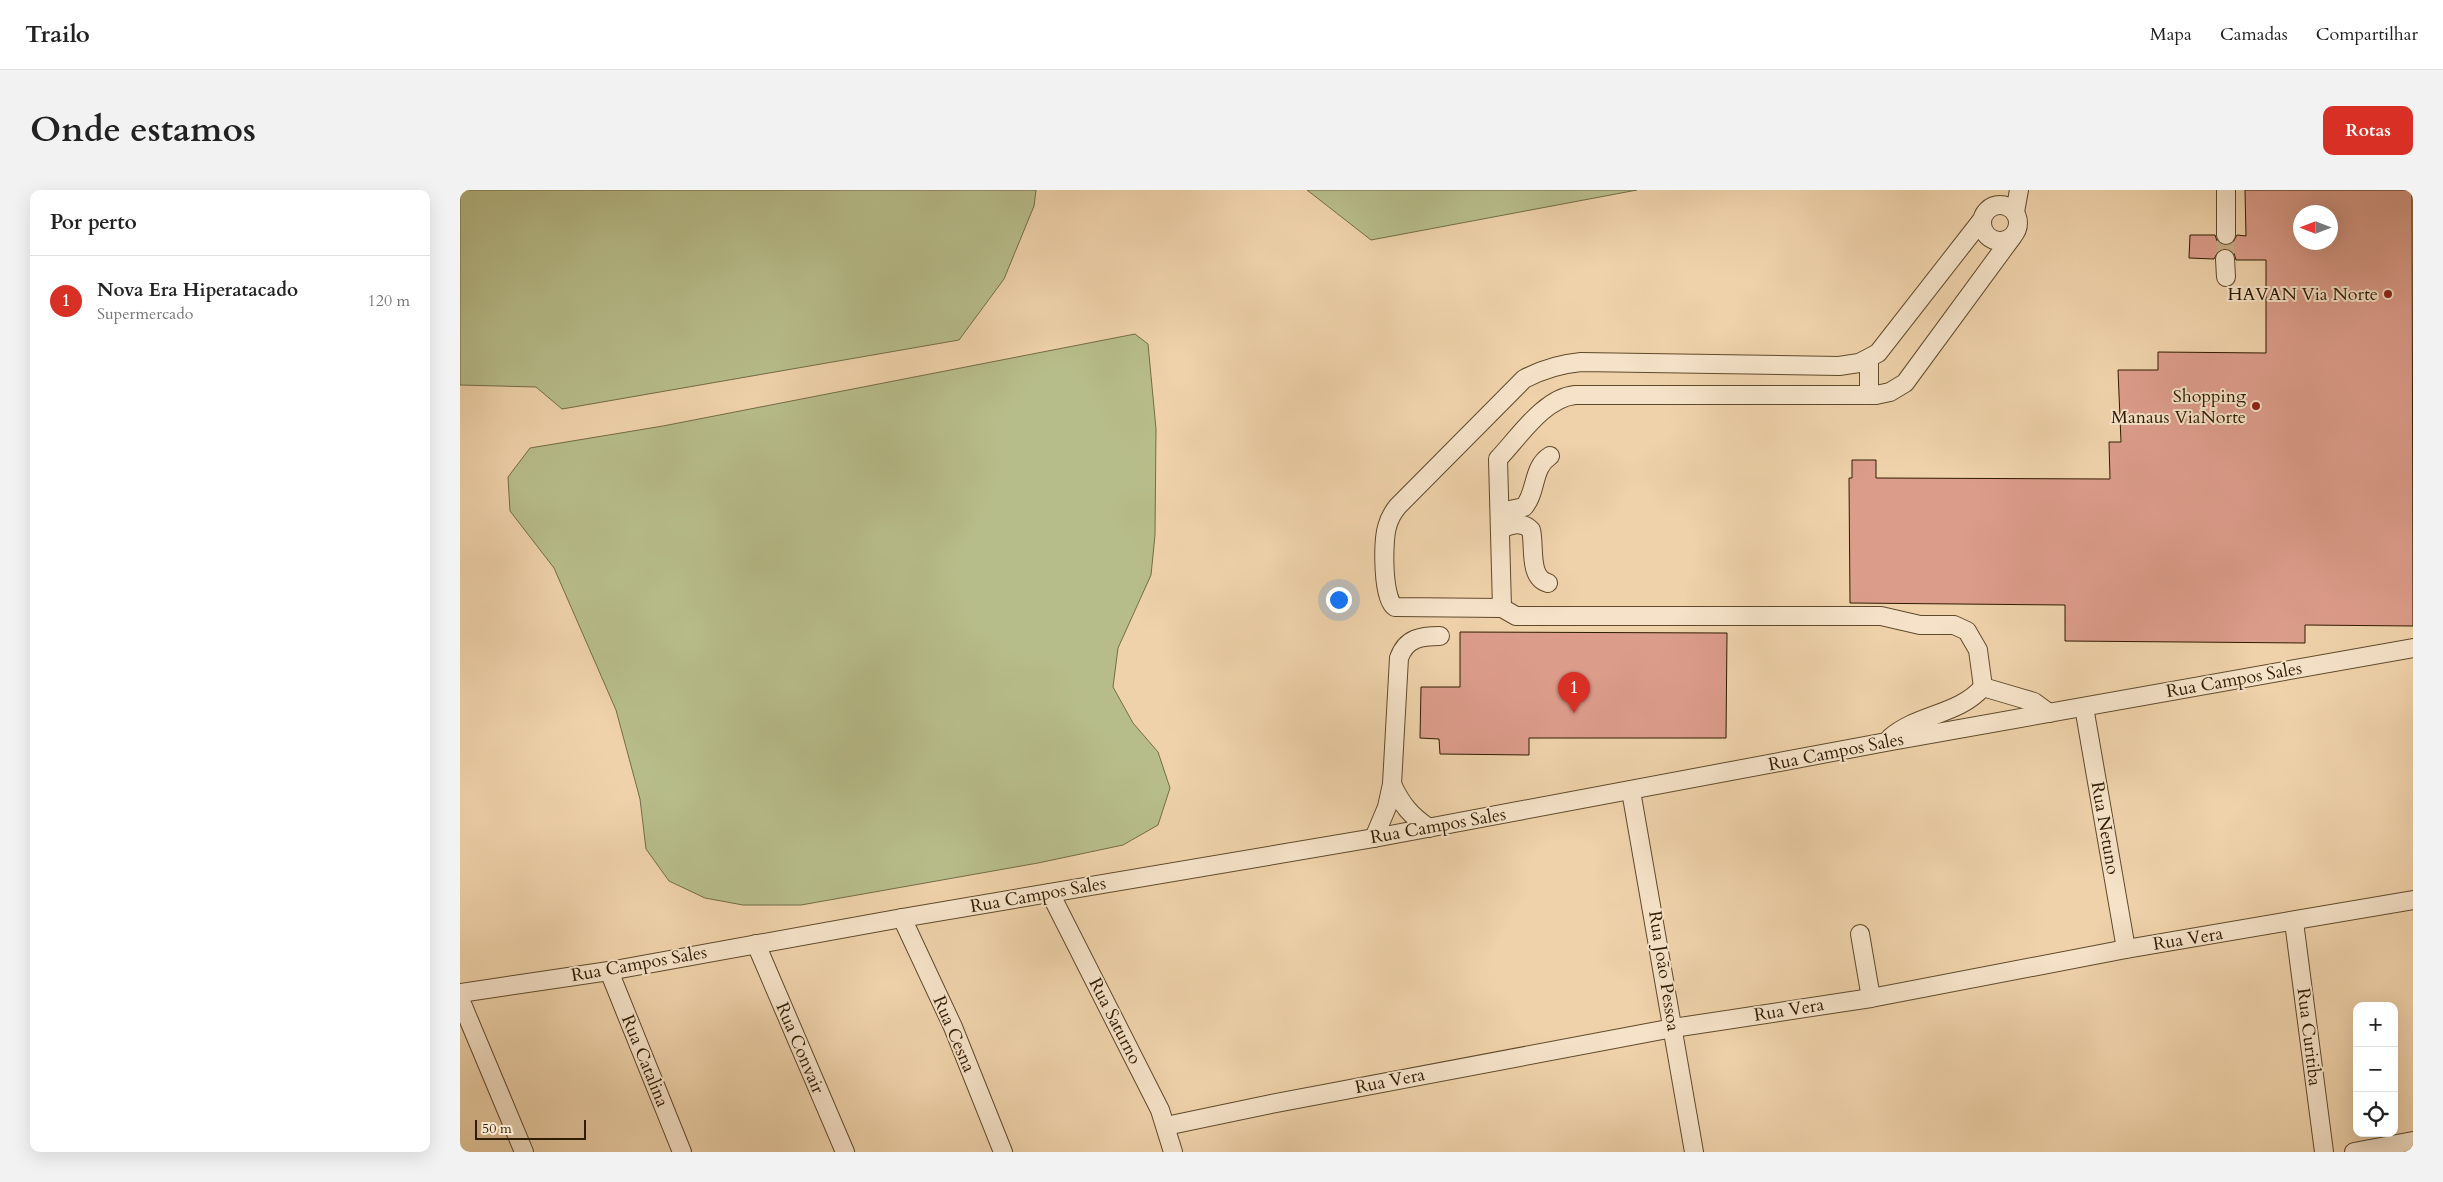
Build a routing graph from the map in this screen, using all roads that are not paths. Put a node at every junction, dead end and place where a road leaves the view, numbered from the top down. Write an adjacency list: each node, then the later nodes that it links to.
1 (2002, 190): 5 (street)
2 (2019, 190): 4 (street)
3 (2226, 190): 6 (street)
4 (2015, 212): 5 (street); 7 (street)
5 (1984, 215): 7 (street); 10 (street)
6 (2226, 235)
7 (2013, 236): 11 (street)
8 (2225, 259): 9 (street)
9 (2226, 277)
10 (1869, 359): 11 (street); 15 (street)
11 (1869, 395): 13 (street)
12 (1550, 456): 13 (street)
13 (1500, 521): 14 (street); 15 (street)
14 (1548, 583)
15 (1502, 608): 18 (street)
16 (1440, 636): 22 (street)
17 (2413, 648): 19 (street, Rua Campos Sales)
18 (1983, 687): 20 (street); 21 (street)
19 (2084, 707): 20 (street, Rua Campos Sales); 32 (street, Rua Netuno)
20 (2049, 713): 21 (street, Rua Campos Sales)
21 (1886, 742): 23 (street, Rua Campos Sales)
22 (1392, 784): 24 (street); 25 (street)
23 (1631, 791): 24 (street, Rua Campos Sales); 37 (street, Rua João Pessoa)
24 (1429, 828): 25 (street, Rua Campos Sales)
25 (1374, 838): 26 (street, Rua Campos Sales)
26 (1050, 892): 28 (street, Rua Campos Sales); 38 (street, Rua Saturno)
27 (2413, 900): 29 (street, Rua Vera)
28 (902, 918): 31 (street, Rua Campos Sales); 43 (street, Rua Cesna)
29 (2294, 922): 32 (street, Rua Vera); 46 (street, Rua Curitiba)
30 (1860, 934): 35 (street)
31 (756, 944): 33 (street, Rua Campos Sales); 42 (street, Rua Convair)
32 (2126, 949): 35 (street, Rua Vera)
33 (609, 971): 34 (street, Rua Campos Sales); 41 (street, Rua Catalina)
34 (460, 993)
35 (1871, 998): 37 (street, Rua Vera)
36 (460, 999): 40 (street)
37 (1673, 1028): 38 (street, Rua Vera); 45 (street, Rua João Pessoa)
38 (1166, 1126): 44 (street, Rua Saturno)
39 (2413, 1141): 47 (street)
40 (524, 1152)
41 (682, 1152)
42 (845, 1152)
43 (1003, 1152)
44 (1173, 1152)
45 (1694, 1152)
46 (2324, 1152)
47 (2355, 1152)

